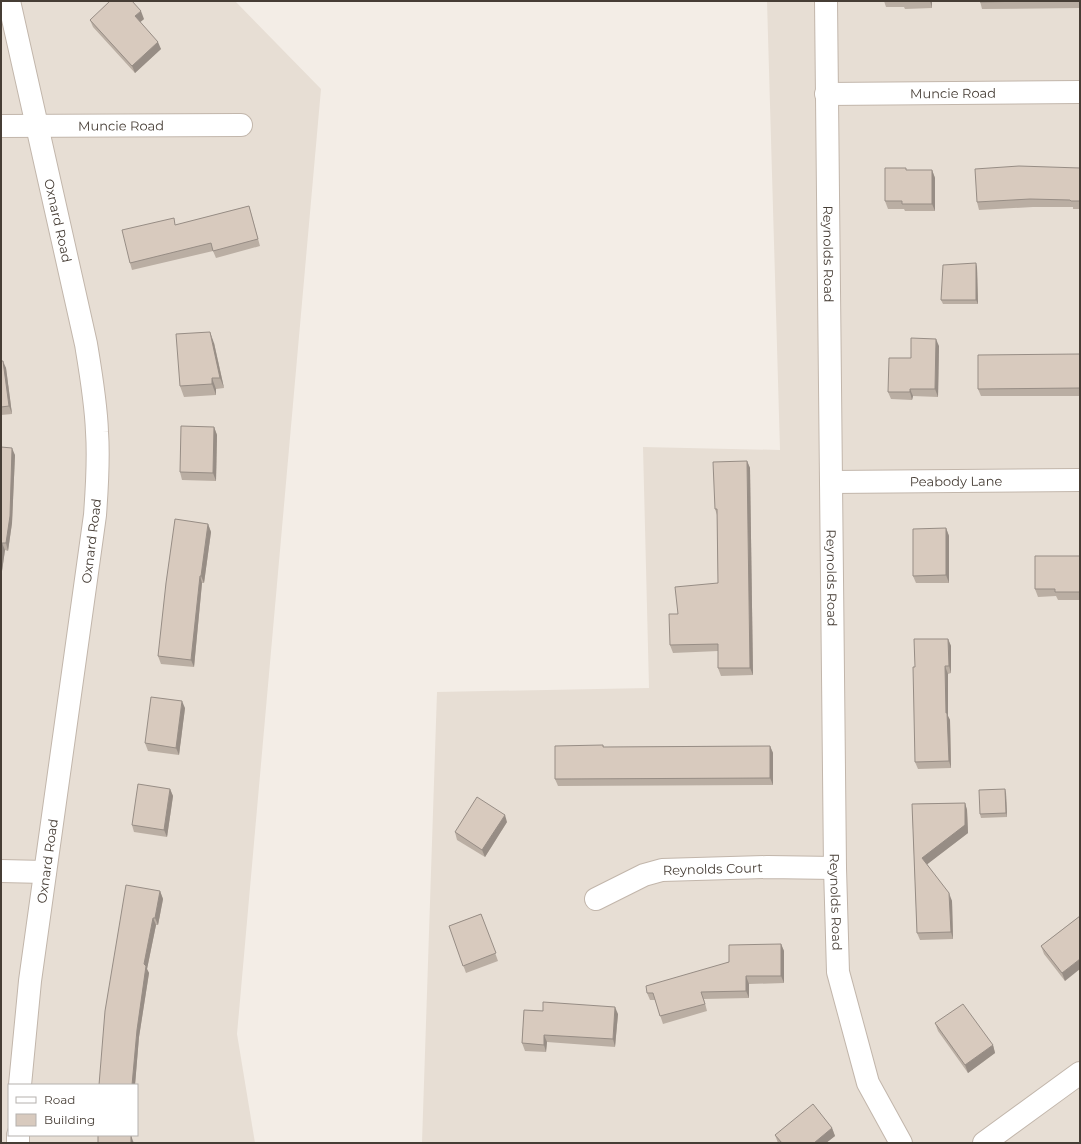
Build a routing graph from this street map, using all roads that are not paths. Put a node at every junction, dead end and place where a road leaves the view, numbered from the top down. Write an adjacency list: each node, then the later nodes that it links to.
1 (9, 1): 7 (street, Oxnard Road)
2 (826, 1): 4 (street, Reynolds Road)
3 (1080, 92): 4 (street, Muncie Road)
4 (826, 94): 9 (street, Reynolds Road)
5 (241, 125): 7 (street, Muncie Road)
6 (1, 126): 7 (street, Muncie Road)
7 (38, 126): 12 (street, Oxnard Road)
8 (1080, 480): 9 (street, Peabody Lane)
9 (831, 482): 10 (street, Reynolds Road)
10 (835, 868): 13 (street, Reynolds Court); 16 (street, Reynolds Road)
11 (1, 871): 12 (street)
12 (45, 872): 15 (street, Oxnard Road)
13 (596, 899)
14 (1080, 1073): 17 (street)
15 (20, 1084)
16 (902, 1143)
17 (984, 1143)

